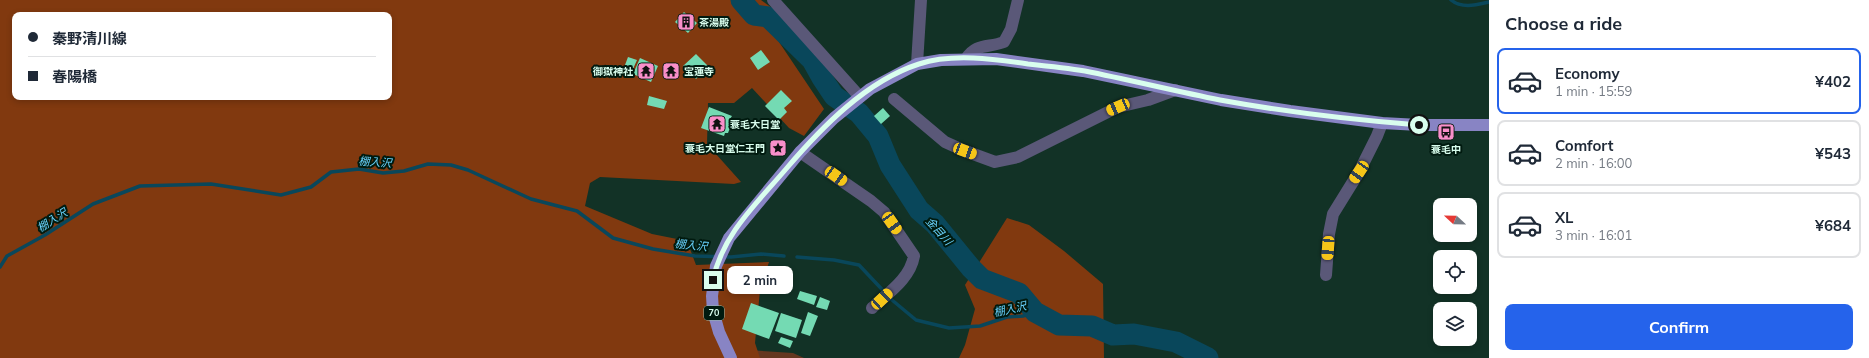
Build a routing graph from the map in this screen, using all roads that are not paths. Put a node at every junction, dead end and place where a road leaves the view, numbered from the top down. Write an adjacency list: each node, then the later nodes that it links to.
1 (773, 0): 7 (street)
2 (920, 0): 5 (street)
3 (1018, 0): 4 (street)
4 (966, 58): 5 (main road, 70); 6 (main road, 70)
5 (918, 64): 7 (main road, 70)
6 (1176, 90): 8 (street); 9 (main road, 70)
7 (857, 99): 11 (main road, 70)
8 (894, 99)
9 (1382, 123): 10 (main road, 70); 12 (street)
10 (1489, 125)
11 (800, 152): 13 (street); 14 (main road, 70)
12 (1326, 275)
13 (872, 308)
14 (731, 358)

